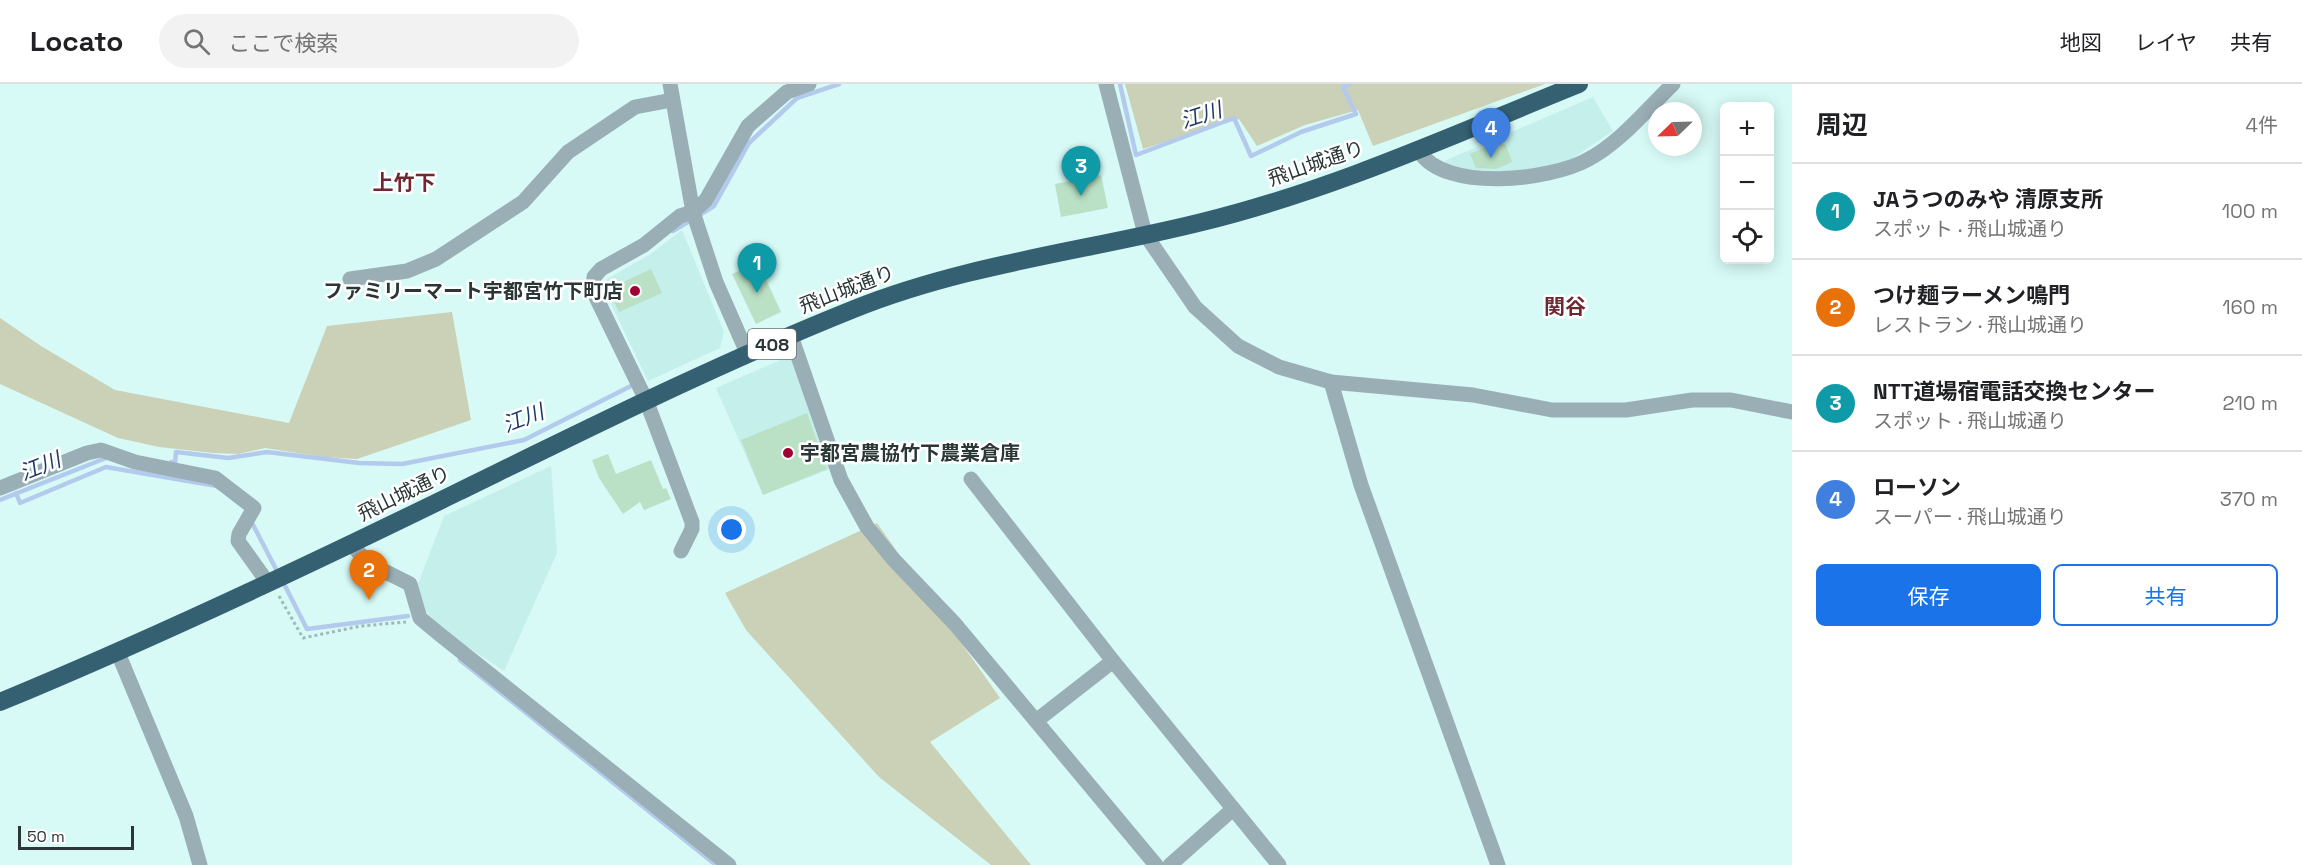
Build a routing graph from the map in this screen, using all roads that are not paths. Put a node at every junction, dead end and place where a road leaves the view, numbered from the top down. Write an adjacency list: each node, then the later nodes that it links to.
1 (670, 84): 6 (street)
2 (809, 84): 8 (street)
3 (1106, 84): 9 (street)
4 (1579, 84): 7 (highway, 飛山城通り / 408)
5 (1673, 84): 7 (street)
6 (672, 100): 8 (street); 10 (street)
7 (1419, 151): 9 (highway, 飛山城通り / 408)
8 (693, 212): 12 (street); 14 (street)
9 (1145, 234): 11 (highway, 飛山城通り / 408); 13 (street)
10 (350, 279)
11 (791, 336): 12 (highway, 飛山城通り / 408); 24 (street)
12 (748, 354): 14 (highway, 飛山城通り / 408)
13 (1331, 382): 15 (street); 31 (street)
14 (646, 400): 18 (highway, 飛山城通り / 408); 19 (street)
15 (1792, 412)
16 (971, 479): 22 (street)
17 (0, 488): 20 (street)
18 (351, 544): 20 (highway, 飛山城通り / 408); 27 (street)
19 (681, 551)
20 (268, 583): 21 (highway, 飛山城通り / 408)
21 (118, 653): 23 (highway, 飛山城通り / 408); 26 (street)
22 (1113, 661): 24 (street); 25 (street)
23 (0, 702)
24 (1036, 721): 28 (street)
25 (1233, 809): 29 (street); 30 (street)
26 (200, 865)
27 (729, 865)
28 (1156, 865)
29 (1170, 865)
30 (1279, 865)
31 (1498, 865)

